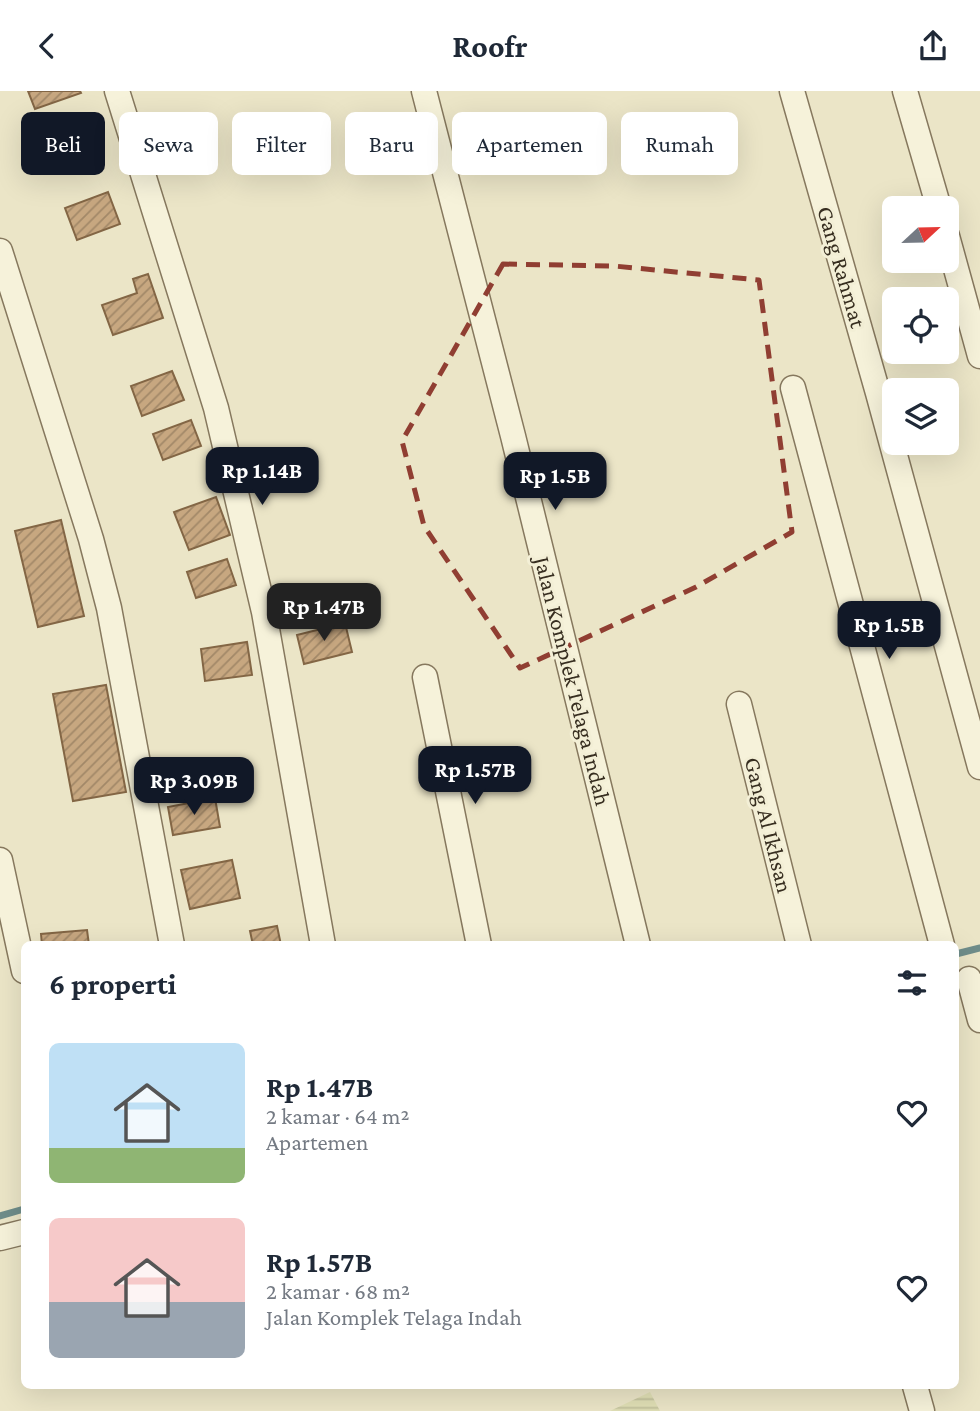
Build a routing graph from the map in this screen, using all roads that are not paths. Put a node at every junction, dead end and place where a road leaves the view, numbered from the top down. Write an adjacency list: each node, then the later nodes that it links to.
1 (117, 91): 16 (street)
2 (424, 91): 18 (street, Jalan Komplek Telaga Indah)
3 (792, 91): 13 (street, Gang Rahmat)
4 (905, 91): 5 (street)
5 (936, 196)
6 (0, 251): 15 (street)
7 (959, 258): 8 (street)
8 (970, 278): 9 (street)
9 (980, 356)
10 (793, 389): 20 (street)
11 (425, 677): 17 (street)
12 (739, 704): 19 (street, Gang Al Ikhsan)
13 (980, 767)
14 (0, 860): 21 (street)
15 (171, 941)
16 (322, 941)
17 (478, 941)
18 (637, 941)
19 (798, 941)
20 (941, 941)
21 (21, 957)
22 (968, 979): 23 (street)
23 (980, 1020)
24 (21, 1232): 25 (street)
25 (0, 1238)
26 (916, 1389): 27 (street)
27 (922, 1411)

